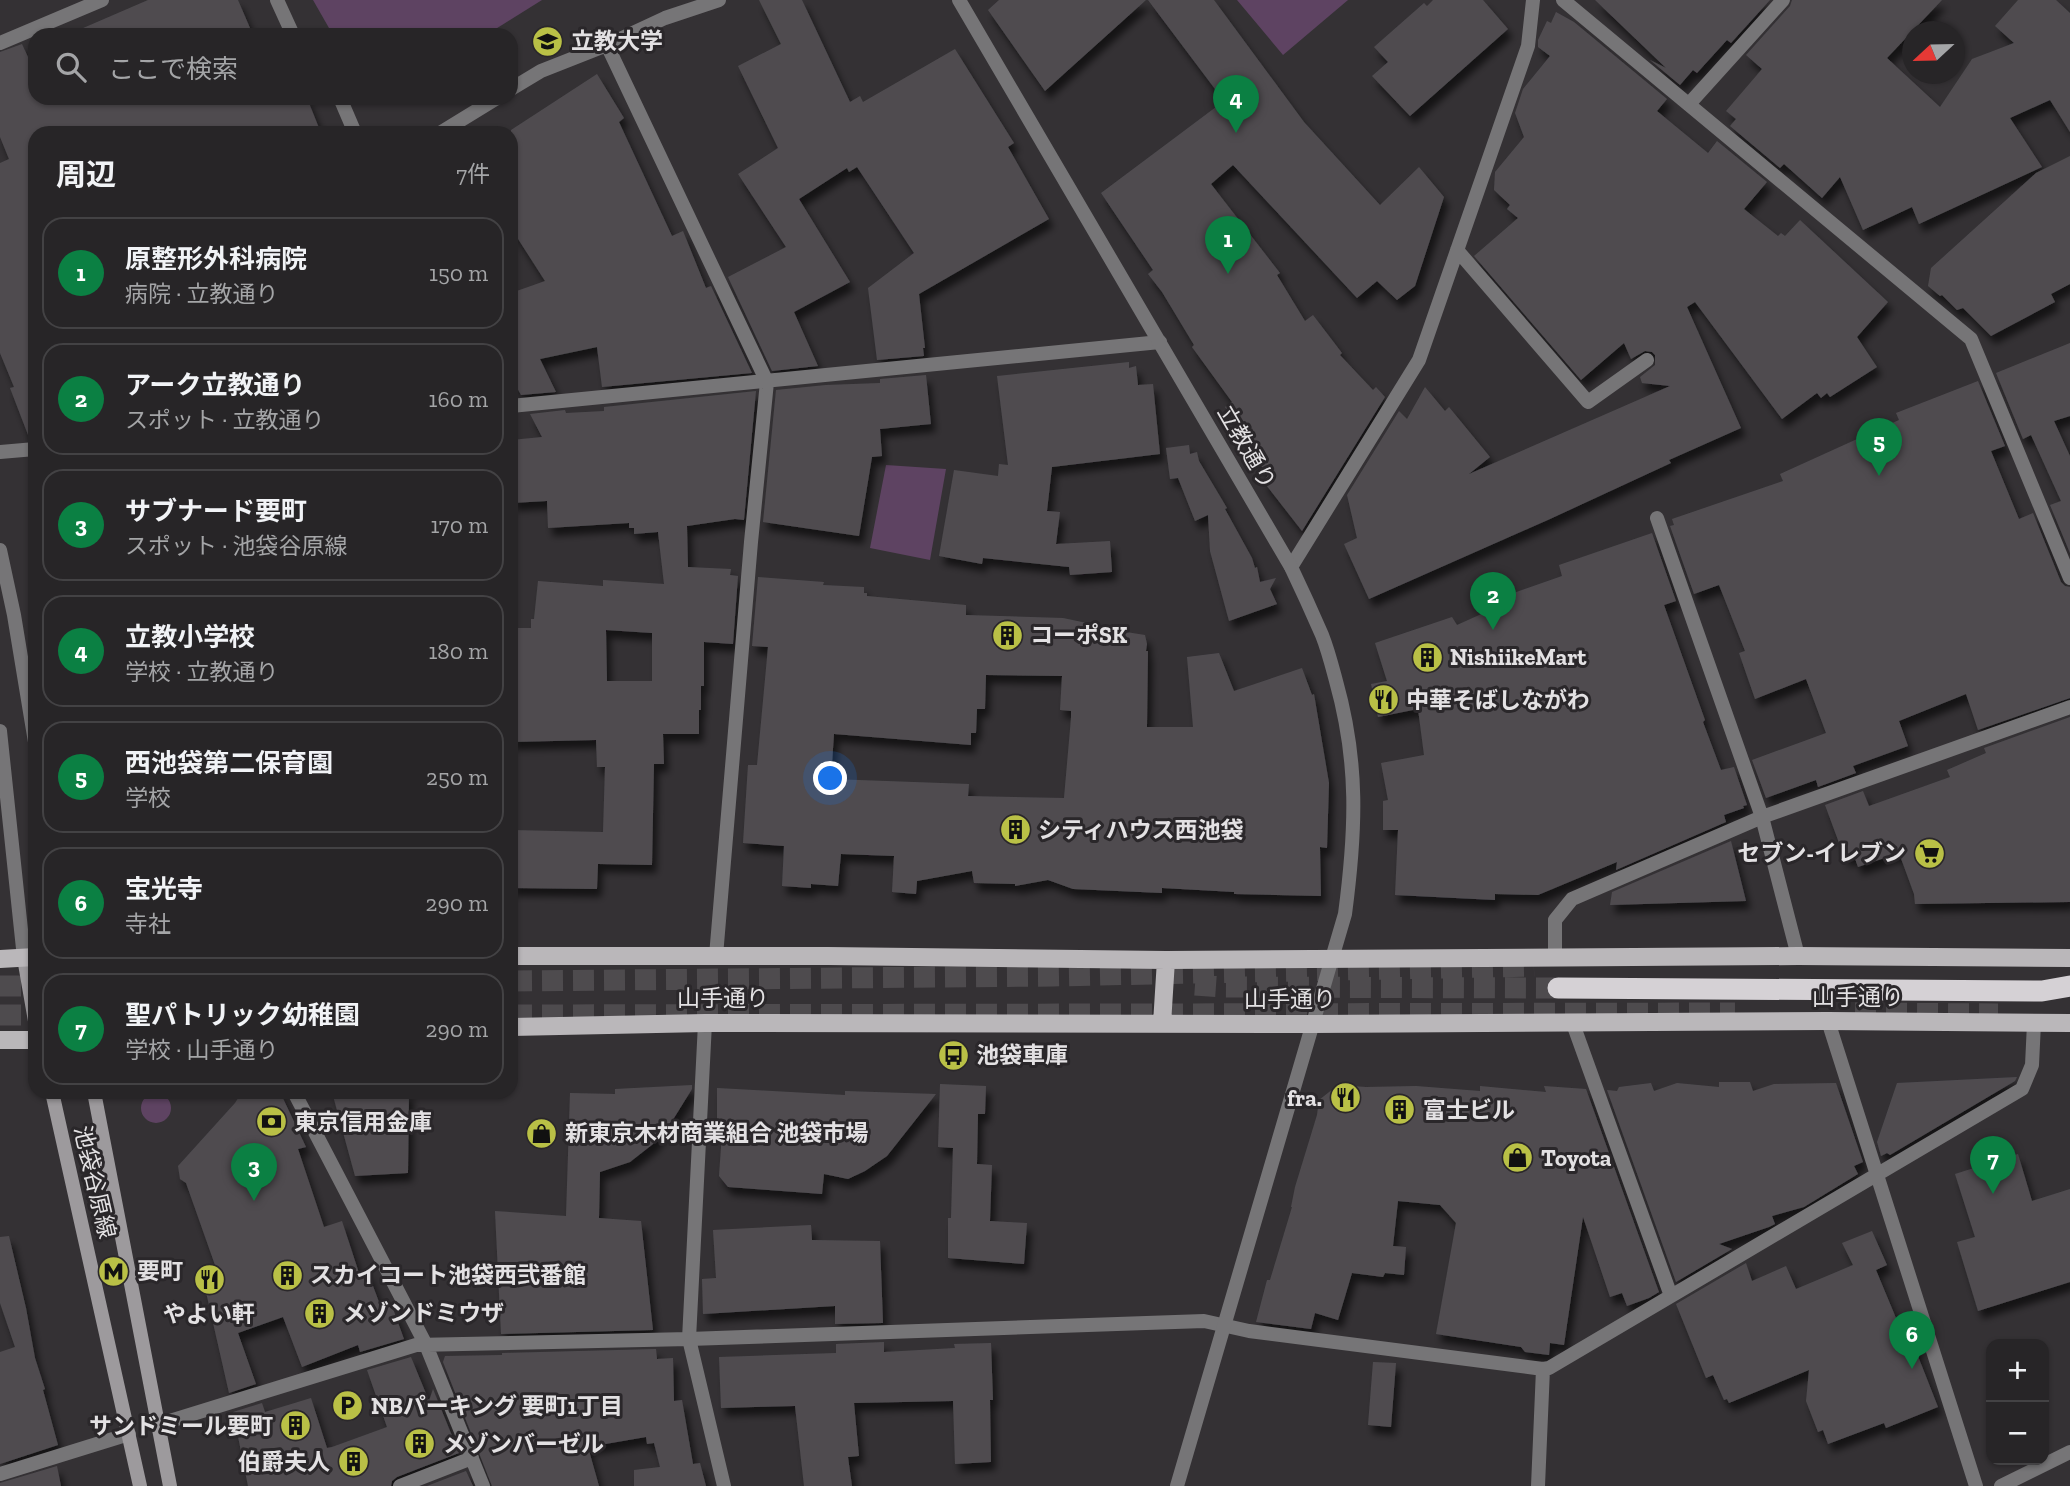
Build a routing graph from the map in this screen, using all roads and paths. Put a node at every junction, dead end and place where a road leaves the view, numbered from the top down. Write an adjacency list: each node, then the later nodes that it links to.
1 (102, 0): 8 (street)
2 (277, 0): 9 (street)
3 (719, 0): 12 (street)
4 (959, 0): 20 (street, 立教通り)
5 (1533, 0): 19 (street)
6 (1563, 0): 14 (street)
7 (1783, 0): 14 (street)
8 (36, 28)
9 (290, 28)
10 (28, 31): 11 (street)
11 (0, 43)
12 (607, 45): 13 (street); 22 (street)
13 (518, 85)
14 (1689, 104): 29 (street)
15 (343, 105): 17 (street)
16 (486, 105): 18 (street)
17 (352, 126)
18 (451, 126)
19 (1457, 250): 21 (street); 28 (street)
20 (1160, 342): 22 (street); 28 (street, 立教通り)
21 (1647, 360)
22 (767, 382): 23 (street); 36 (street)
23 (518, 405)
24 (28, 450): 25 (street)
25 (0, 452)
26 (1657, 518): 33 (street)
27 (0, 550): 30 (street)
28 (1291, 567): 42 (street, 立教通り)
29 (2070, 578)
30 (28, 702)
31 (2070, 707): 33 (street)
32 (0, 731): 34 (street)
33 (1762, 817): 37 (street); 39 (street)
34 (28, 950)
35 (518, 956): 36 (main road, 山手通り)
36 (716, 956): 43 (main road, 山手通り)
37 (1798, 956): 39 (main road, 山手通り); 40 (main road, 山手通り)
38 (28, 958): 41 (main road)
39 (1555, 958): 42 (main road, 山手通り)
40 (2070, 958)
41 (0, 959)
42 (1331, 959): 43 (main road, 山手通り); 52 (street, 立教通り)
43 (1166, 960): 51 (main road)
44 (2070, 986): 45 (highway)
45 (1558, 988)
46 (1572, 1021): 47 (main road, 山手通り); 52 (main road, 山手通り); 60 (street)
47 (1828, 1021): 49 (main road, 山手通り); 59 (street)
48 (705, 1023): 51 (main road, 山手通り); 53 (main road, 山手通り); 62 (street)
49 (2034, 1023): 50 (main road, 山手通り); 59 (street)
50 (2070, 1023)
51 (1162, 1024): 52 (main road, 山手通り)
52 (1312, 1024): 61 (street, 立教通り)
53 (518, 1027)
54 (0, 1040): 55 (main road)
55 (28, 1040)
56 (54, 1099): 66 (main road, 池袋谷原線)
57 (95, 1099): 65 (main road, 池袋谷原線)
58 (298, 1099): 63 (street)
59 (1877, 1175): 60 (street); 77 (street)
60 (1671, 1296): 64 (street)
61 (1225, 1325): 62 (street); 64 (street); 75 (street, 立教通り)
62 (690, 1339): 63 (street); 74 (street)
63 (426, 1345): 65 (street); 68 (street)
64 (1543, 1369): 76 (street)
65 (157, 1426): 71 (main road, 池袋谷原線)
66 (129, 1434): 69 (street); 70 (main road, 池袋谷原線)
67 (2070, 1452): 78 (street)
68 (472, 1458): 72 (street); 73 (street)
69 (0, 1474)
70 (140, 1486)
71 (170, 1486)
72 (400, 1486)
73 (483, 1486)
74 (724, 1486)
75 (1177, 1486)
76 (1538, 1486)
77 (1976, 1486)
78 (2001, 1486)

